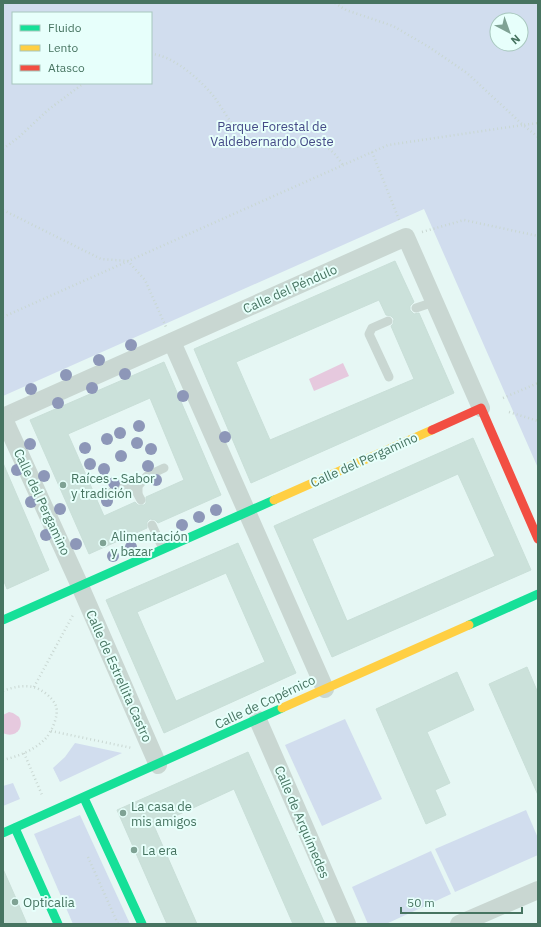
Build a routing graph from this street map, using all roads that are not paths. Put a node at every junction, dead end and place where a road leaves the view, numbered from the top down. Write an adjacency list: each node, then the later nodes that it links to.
1 (434, 302): 2 (lane); 4 (street, Calle del Péndulo); 6 (street)
2 (416, 308)
3 (388, 321): 5 (lane)
4 (172, 342): 7 (street, Calle del Péndulo); 10 (street)
5 (389, 377)
6 (481, 408): 10 (street, Calle del Pergamino); 12 (street)
7 (3, 417): 14 (street, Calle del Pergamino)
8 (164, 468): 9 (lane)
9 (104, 496)
10 (247, 511): 13 (street, Calle del Pergamino); 17 (street)
11 (152, 525): 13 (lane)
12 (538, 539)
13 (163, 549): 14 (street, Calle del Pergamino)
14 (80, 586): 16 (street, Calle del Pergamino); 19 (street, Calle de Estrellita Castro)
15 (538, 594): 17 (street, Calle de Copérnico)
16 (3, 620)
17 (325, 689): 18 (street, Calle de Copérnico)
18 (258, 720): 19 (street, Calle de Copérnico); 26 (street, Calle de Arquímedes)
19 (158, 765): 20 (street, Calle de Copérnico)
20 (84, 798): 21 (street, Calle de Copérnico); 25 (street)
21 (15, 828): 22 (street, Calle de Copérnico); 24 (street)
22 (3, 834)
23 (538, 890): 27 (street)
24 (58, 924)
25 (142, 924)
26 (347, 924)
27 (460, 924)

